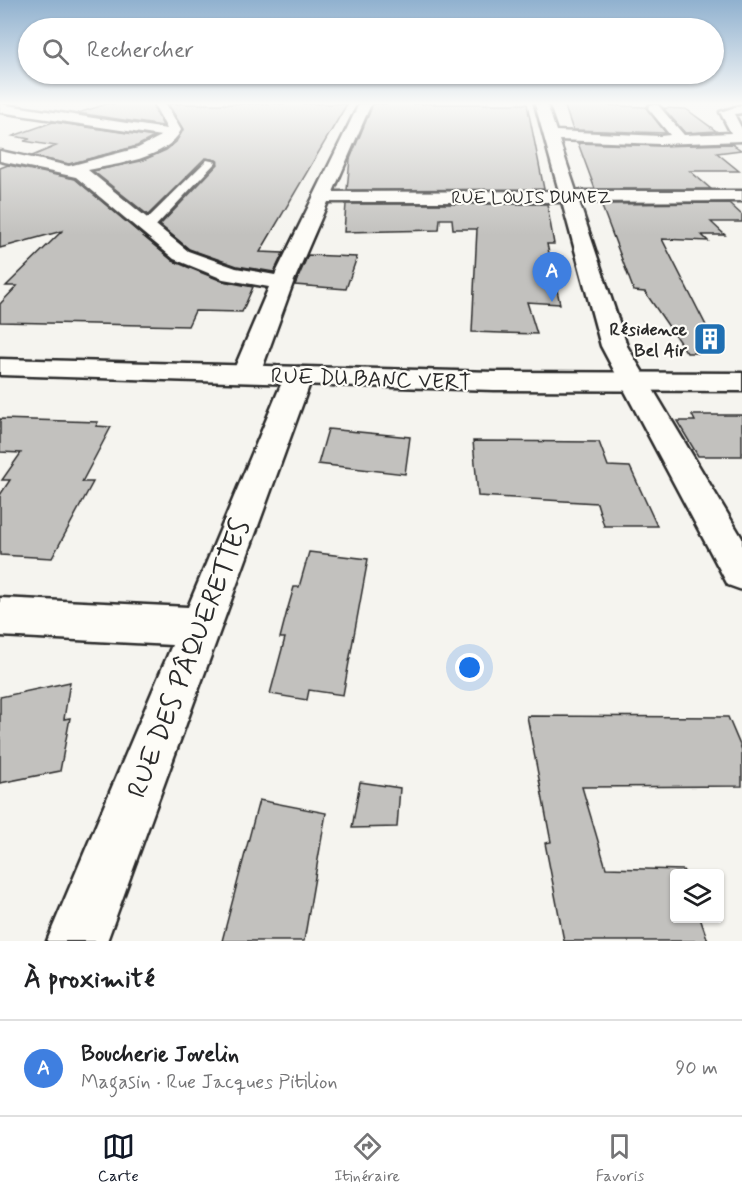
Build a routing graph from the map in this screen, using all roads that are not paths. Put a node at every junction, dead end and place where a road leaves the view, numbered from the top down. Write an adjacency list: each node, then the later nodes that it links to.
1 (151, 148): 8 (street)
2 (344, 148): 11 (street)
3 (554, 148): 9 (street)
4 (0, 156): 5 (street)
5 (20, 160): 7 (street); 8 (street)
6 (211, 162): 12 (lane)
7 (0, 166)
8 (71, 170): 12 (street)
9 (568, 196): 10 (street, RUE LOUIS DUMEZ); 11 (street, RUE LOUIS DUMEZ); 18 (street)
10 (742, 196)
11 (321, 197): 13 (street)
12 (147, 228): 13 (street)
13 (282, 283): 15 (street)
14 (0, 367): 15 (street, RUE DU BANC VERT)
15 (246, 374): 16 (street, RUE DU BANC VERT)
16 (299, 375): 18 (street, RUE DU BANC VERT); 21 (street, RUE DES PÂQUERETTES)
17 (742, 382): 18 (street, RUE DU BANC VERT)
18 (634, 383): 19 (street)
19 (742, 573)
20 (0, 617): 21 (street)
21 (200, 627): 22 (street, RUE DES PÂQUERETTES)
22 (77, 941)

